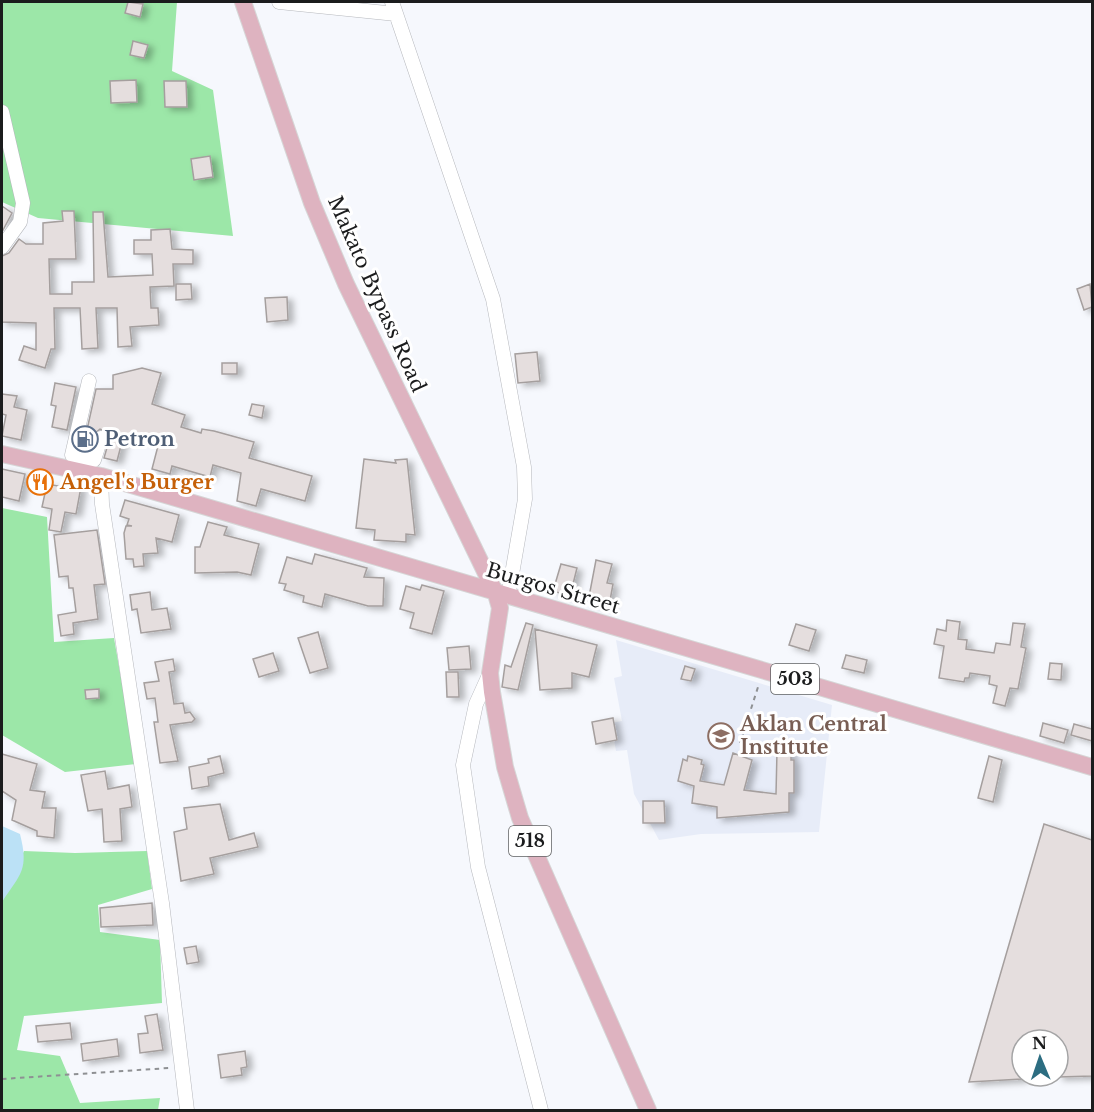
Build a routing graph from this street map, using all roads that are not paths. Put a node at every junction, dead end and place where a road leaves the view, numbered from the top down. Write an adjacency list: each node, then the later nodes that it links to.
1 (243, 2): 11 (main road, Makato Bypass Road)
2 (279, 2): 3 (street)
3 (394, 8): 11 (street)
4 (2, 112): 5 (street)
5 (2, 247)
6 (89, 381): 9 (street)
7 (100, 438): 9 (street)
8 (2, 454): 9 (main road, Burgos Street / 503)
9 (84, 465): 10 (main road, Burgos Street / 503)
10 (101, 476): 11 (main road, Burgos Street / 503); 14 (street)
11 (502, 596): 12 (main road, 518); 13 (main road, Burgos Street / 503)
12 (490, 673): 15 (street); 16 (main road, 518)
13 (1092, 767)
14 (187, 1110)
15 (541, 1110)
16 (648, 1110)

